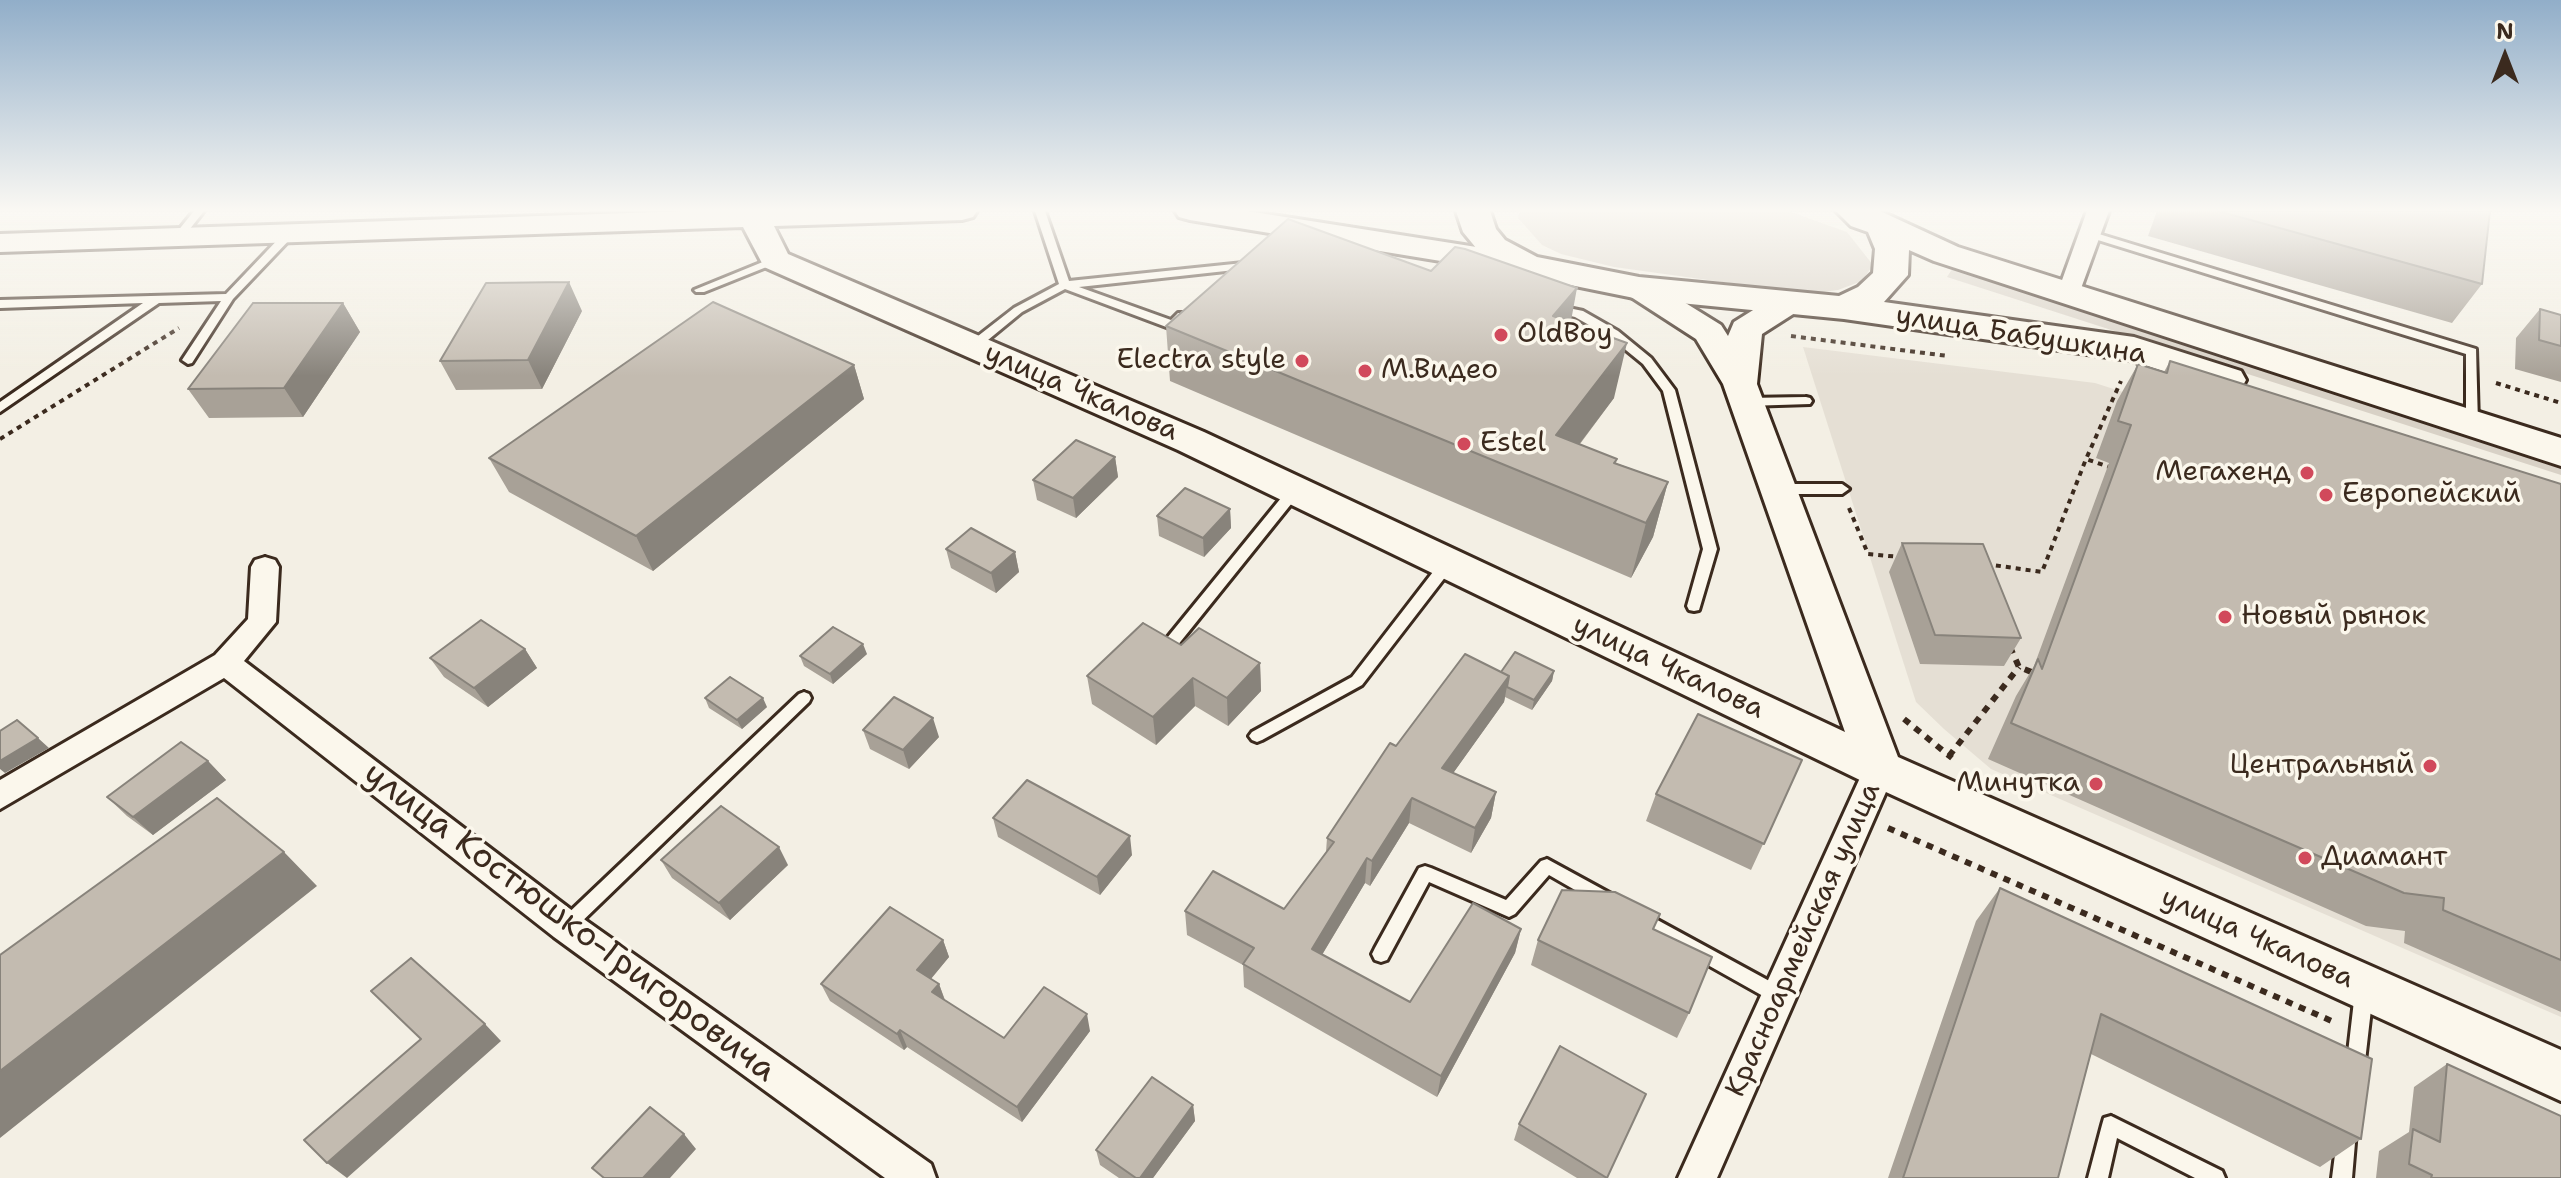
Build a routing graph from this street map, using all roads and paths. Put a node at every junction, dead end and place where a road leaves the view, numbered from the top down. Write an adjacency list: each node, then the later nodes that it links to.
1 (259, 266): 17 (lane)
2 (760, 266): 15 (lane)
3 (789, 266): 24 (main road, улица Чкалова)
4 (1059, 266): 12 (lane)
5 (1229, 266): 12 (lane)
6 (1236, 266): 13 (lane)
7 (1531, 266): 14 (main road, улица Бабушкина)
8 (1891, 266): 22 (main road)
9 (1983, 266): 16 (main road, улица Бабушкина)
10 (2078, 266): 16 (street)
11 (2193, 266): 27 (lane)
12 (1065, 285): 20 (lane); 24 (lane)
13 (1215, 285)
14 (1639, 288): 23 (main road, улица Бабушкина); 29 (main road)
15 (700, 290)
16 (2068, 294): 33 (main road, улица Бабушкина)
17 (229, 297): 18 (lane); 26 (lane); 34 (path)
18 (155, 299): 19 (lane); 32 (lane)
19 (0, 304)
20 (1194, 305)
21 (1541, 306): 46 (lane)
22 (1844, 308): 23 (main road, улица Бабушкина); 38 (main road, улица Бабушкина)
23 (1783, 319): 25 (path); 29 (main road)
24 (973, 346): 41 (main road, улица Чкалова)
25 (1952, 357)
26 (188, 360)
27 (2472, 376): 31 (path); 33 (lane)
28 (2110, 377): 36 (path)
29 (1744, 393): 30 (lane); 39 (main road, Красноармейская улица)
30 (1806, 401)
31 (2561, 403)
32 (0, 408)
33 (2472, 424): 35 (main road, улица Бабушкина)
34 (0, 439)
35 (2561, 452)
36 (2086, 459): 37 (path); 43 (path)
37 (2116, 470)
38 (2561, 487)
39 (1778, 489): 40 (lane); 57 (main road, Красноармейская улица)
40 (1842, 489): 42 (path)
41 (1295, 490): 44 (main road, улица Чкалова); 48 (lane)
42 (1913, 558)
43 (1973, 562)
44 (1448, 563): 54 (lane); 57 (main road, улица Чкалова)
45 (265, 567): 49 (street)
46 (1694, 606)
47 (2007, 641): 50 (path)
48 (1172, 642)
49 (225, 663): 58 (street); 60 (street, улица Костюшко-Григоровича)
50 (2019, 667): 51 (path); 55 (path)
51 (2048, 679)
52 (804, 698): 60 (lane)
53 (1897, 713): 55 (path)
54 (1257, 736)
55 (1949, 756): 56 (path)
56 (1964, 763)
57 (1880, 769): 59 (street, Красноармейская улица); 63 (main road, улица Чкалова)
58 (0, 796)
59 (1860, 815): 62 (street, Красноармейская улица); 63 (path)
60 (566, 926): 65 (street, улица Костюшко-Григоровича)
61 (1381, 954): 62 (lane)
62 (1779, 996): 66 (street, Красноармейская улица)
63 (2362, 1010): 64 (main road, улица Чкалова); 69 (lane)
64 (2561, 1076)
65 (917, 1178)
66 (1697, 1178)
67 (2098, 1178): 68 (lane)
68 (2215, 1178)
69 (2342, 1178)

